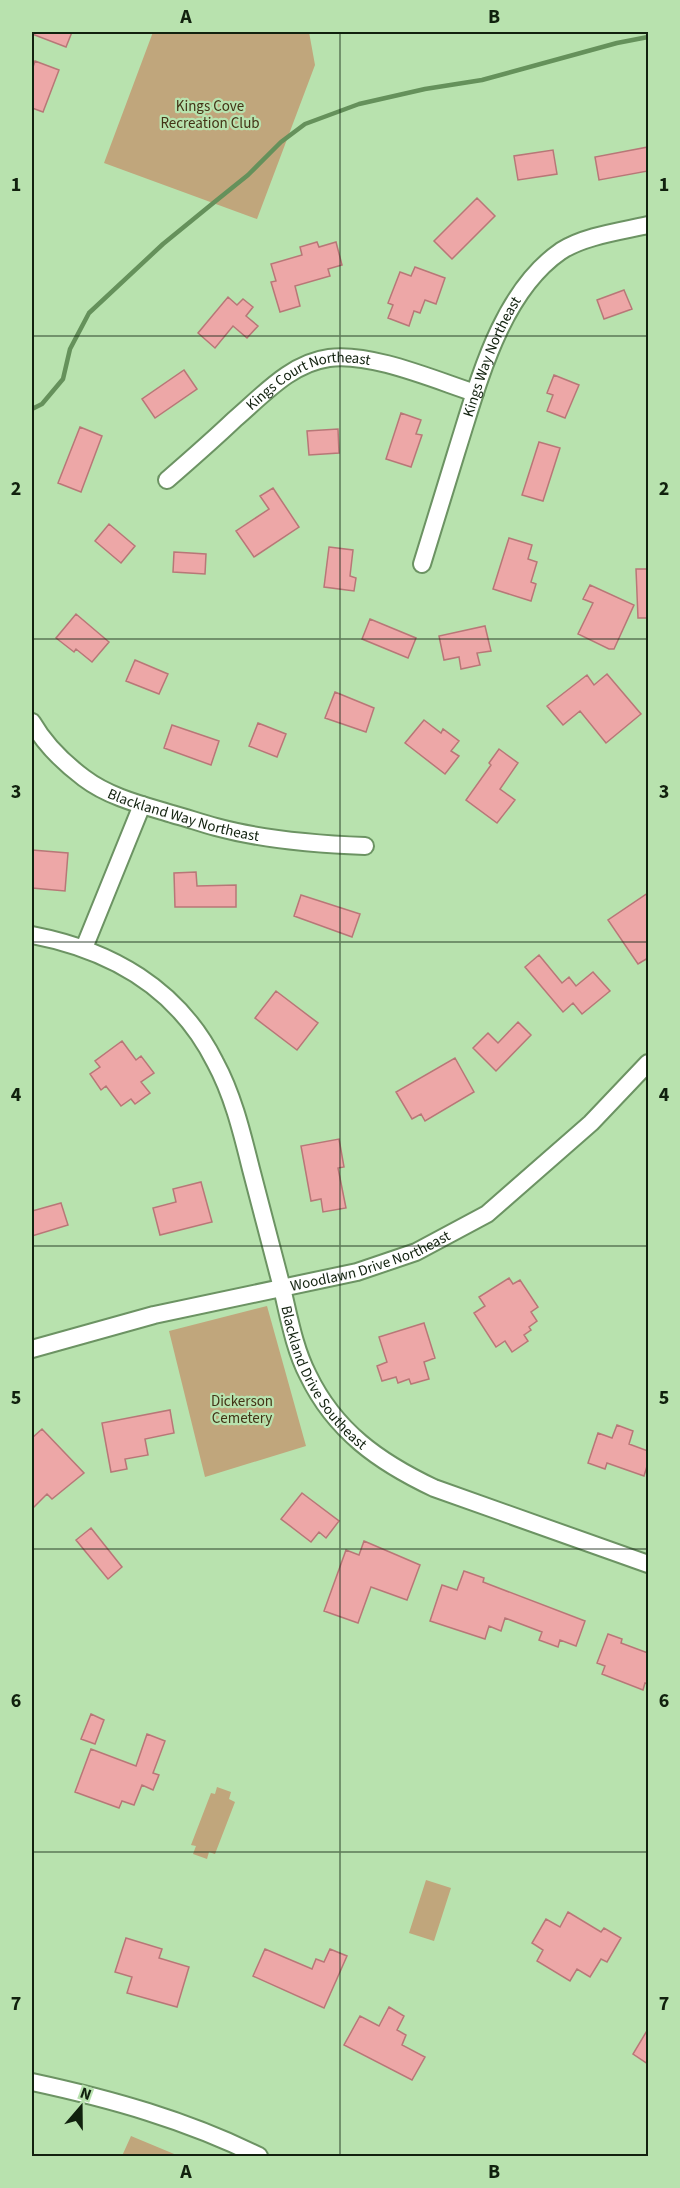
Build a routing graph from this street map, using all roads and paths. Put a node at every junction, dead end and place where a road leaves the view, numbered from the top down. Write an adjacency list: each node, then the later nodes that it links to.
1 (648, 225): 2 (street, Kings Way Northeast)
2 (475, 393): 3 (street, Kings Court Northeast); 4 (street, Kings Way Northeast)
3 (167, 480)
4 (422, 564)
5 (32, 722): 6 (street, Blackland Way Northeast)
6 (142, 805): 7 (street, Blackland Way Northeast); 9 (street)
7 (365, 846)
8 (32, 934): 9 (street, Blackland Drive Southeast)
9 (84, 948): 11 (street, Blackland Drive Southeast)
10 (648, 1064): 11 (street, Woodlawn Drive Northeast)
11 (282, 1288): 12 (street, Woodlawn Drive Northeast); 13 (street, Blackland Drive Southeast)
12 (32, 1349)
13 (648, 1564)
14 (32, 2082): 15 (street)
15 (259, 2157)

